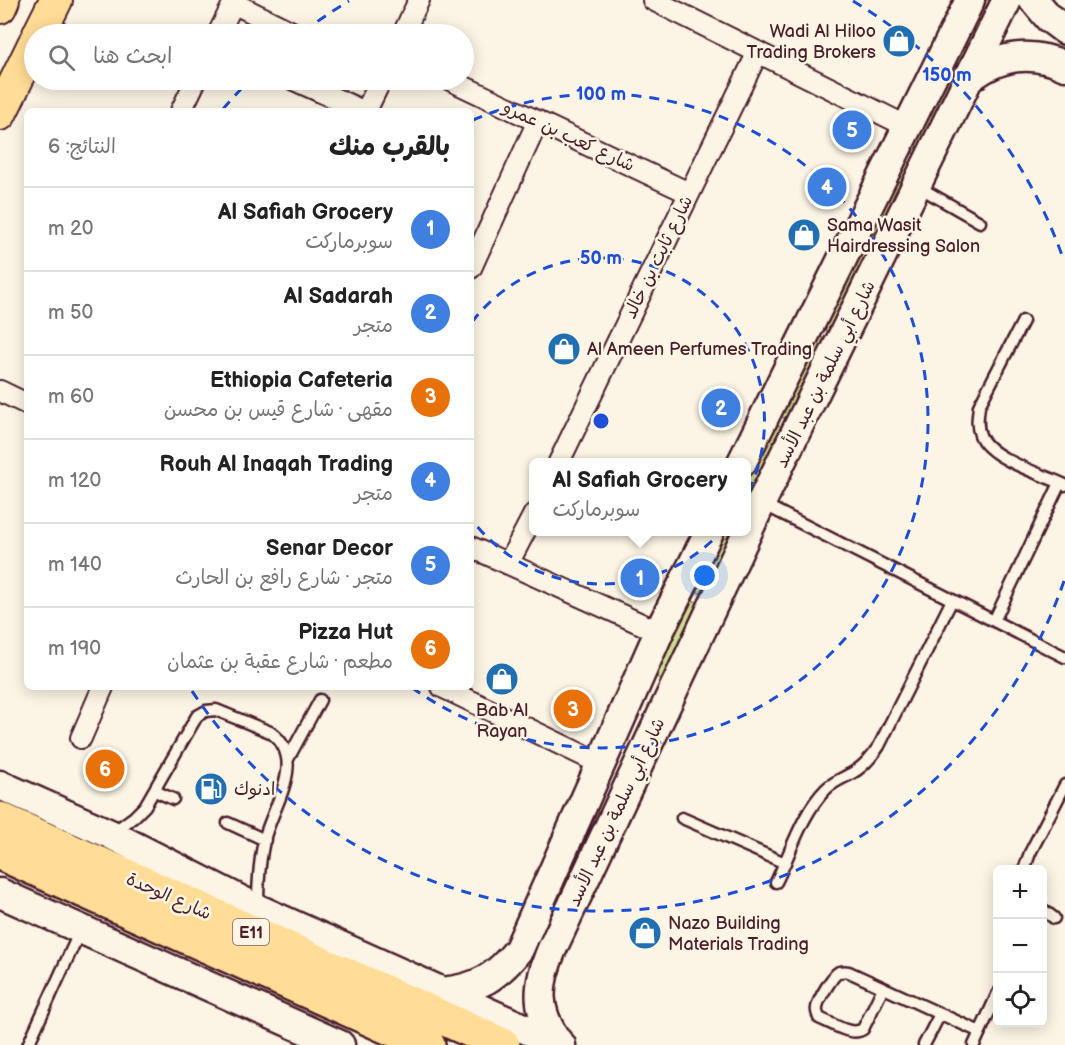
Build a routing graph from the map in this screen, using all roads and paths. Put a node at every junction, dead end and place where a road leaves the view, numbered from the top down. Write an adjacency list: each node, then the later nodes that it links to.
1 (3, 0): 9 (main road)
2 (56, 0): 10 (main road)
3 (419, 0): 13 (street)
4 (653, 0): 15 (street)
5 (970, 0): 28 (street, شارع أبي سلمة بن عبد الأسد)
6 (1007, 0): 18 (street, شارع أبي سلمة بن عبد الأسد)
7 (1034, 0): 14 (street)
8 (234, 2): 11 (street); 12 (street)
9 (0, 7)
10 (44, 24)
11 (223, 24)
12 (277, 24)
13 (408, 24)
14 (1065, 30)
15 (758, 52): 28 (street); 30 (street, شارع ثابت بن خالد)
16 (24, 65): 26 (main road)
17 (1065, 66): 18 (street)
18 (970, 78): 29 (street, شارع أبي سلمة بن عبد الأسد)
19 (191, 90): 23 (street)
20 (317, 90): 24 (street)
21 (376, 90): 25 (street)
22 (471, 90): 27 (street, شارع كعب بن عمرو)
23 (182, 108)
24 (357, 108)
25 (366, 108)
26 (0, 114)
27 (538, 121): 30 (street, شارع كعب بن عمرو); 32 (street)
28 (908, 127): 37 (street, شارع أبي سلمة بن عبد الأسد)
29 (917, 186): 31 (lane); 39 (street, شارع أبي سلمة بن عبد الأسد)
30 (689, 193): 36 (street, شارع ثابت بن خالد)
31 (980, 222)
32 (474, 260)
33 (1023, 321): 38 (lane)
34 (0, 392): 35 (street)
35 (24, 403)
36 (561, 458)
37 (744, 458)
38 (1063, 484): 47 (lane)
39 (761, 503): 41 (street, شارع أبي سلمة بن عبد الأسد); 46 (lane)
40 (529, 524): 45 (street)
41 (751, 524)
42 (707, 536): 48 (street, شارع أبي سلمة بن عبد الأسد)
43 (745, 536): 63 (street, شارع أبي سلمة بن عبد الأسد)
44 (474, 548): 45 (street)
45 (508, 564): 48 (street)
46 (952, 600): 47 (lane); 67 (lane)
47 (994, 621): 49 (lane)
48 (659, 632): 55 (street, شارع أبي سلمة بن عبد الأسد)
49 (1065, 657)
50 (102, 690): 53 (street)
51 (448, 690): 55 (street)
52 (320, 700): 54 (lane)
53 (81, 738)
54 (288, 759): 58 (lane); 65 (lane)
55 (601, 764): 63 (street); 76 (street, شارع أبي سلمة بن عبد الأسد)
56 (1065, 785): 68 (lane)
57 (0, 786): 64 (street)
58 (155, 791): 59 (lane); 64 (lane)
59 (173, 798)
60 (682, 818): 67 (lane)
61 (0, 819): 83 (highway, شارع الوحدة / E11)
62 (228, 823): 65 (lane)
63 (609, 825): 84 (street, شارع أبي سلمة بن عبد الأسد)
64 (110, 834): 71 (street)
65 (265, 840): 71 (lane)
66 (0, 853): 82 (highway, شارع الوحدة / E11)
67 (785, 863): 69 (lane)
68 (1026, 865)
69 (776, 882)
70 (0, 893): 74 (street)
71 (258, 909): 76 (street)
72 (1047, 913): 73 (lane)
73 (1054, 918)
74 (81, 929): 80 (lane); 81 (street)
75 (883, 988): 75 (lane); 78 (lane)
76 (443, 992): 84 (street)
77 (993, 1004): 79 (lane)
78 (940, 1014): 79 (lane); 85 (lane)
79 (980, 1032): 86 (lane)
80 (28, 1045)
81 (340, 1045)
82 (428, 1045)
83 (503, 1045)
84 (561, 1045)
85 (924, 1045)
86 (974, 1045)

